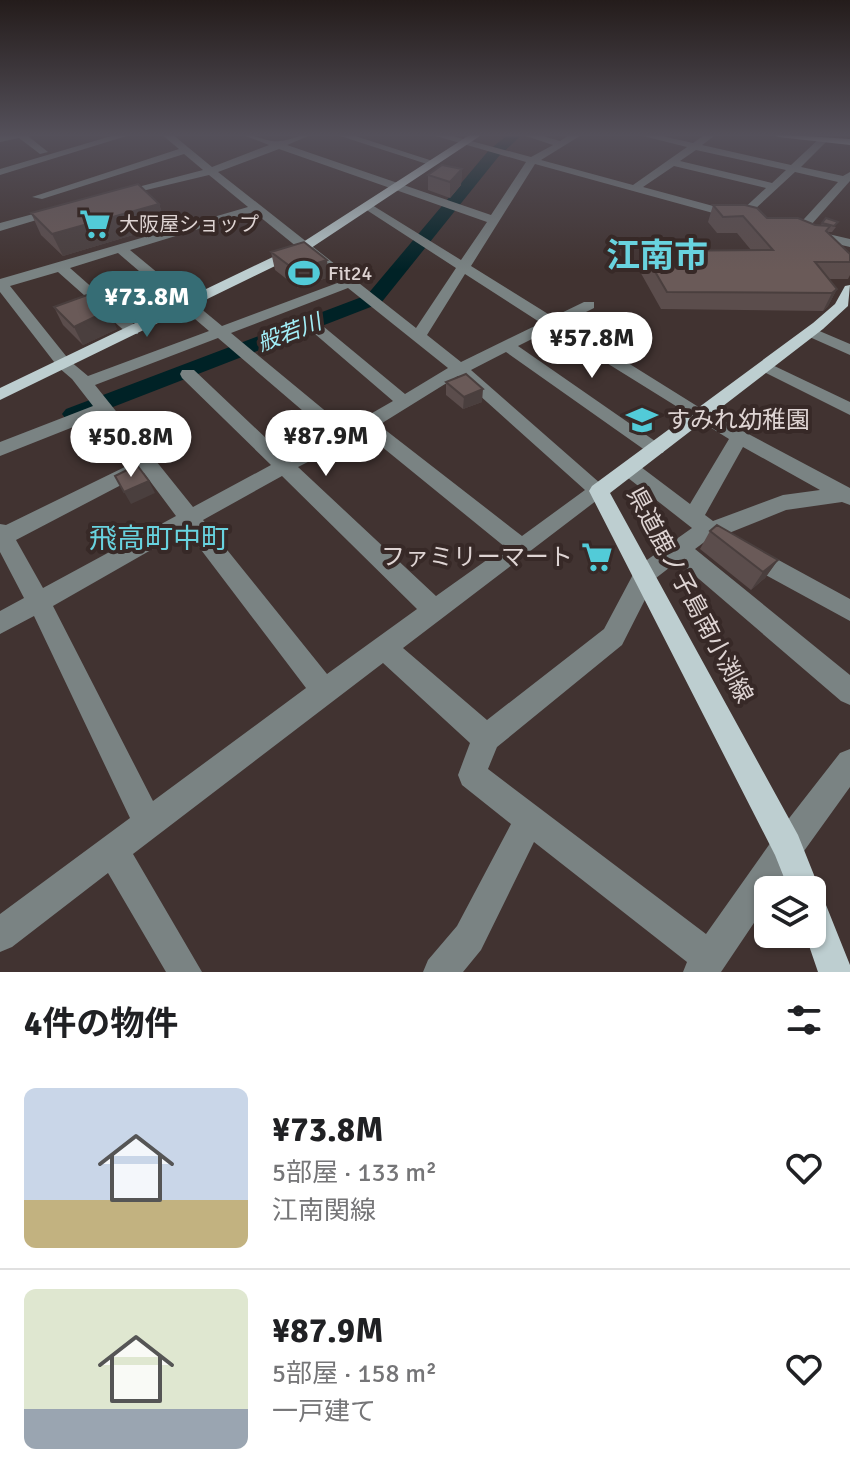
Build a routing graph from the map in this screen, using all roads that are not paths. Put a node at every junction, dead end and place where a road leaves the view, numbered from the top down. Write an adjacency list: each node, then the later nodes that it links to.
1 (92, 179): 18 (street)
2 (133, 179): 13 (street)
3 (177, 179): 13 (street)
4 (221, 179): 21 (street)
5 (375, 179): 14 (street)
6 (409, 179): 14 (main road)
7 (520, 179): 23 (street)
8 (599, 179): 16 (street)
9 (647, 179): 16 (street)
10 (743, 179): 15 (street)
11 (783, 179): 15 (street)
12 (847, 179): 27 (street)
13 (146, 187): 17 (street)
14 (397, 187): 19 (main road); 23 (street)
15 (775, 187): 22 (street)
16 (634, 189): 22 (street)
17 (111, 196)
18 (38, 197)
19 (368, 207): 29 (main road); 32 (street)
20 (68, 208): 25 (street)
21 (255, 208): 29 (street); 30 (street)
22 (742, 217): 24 (street)
23 (493, 220): 32 (street)
24 (756, 221)
25 (0, 227)
26 (785, 228): 27 (street)
27 (799, 231): 28 (street)
28 (850, 243)
29 (304, 247): 33 (street); 36 (main road)
30 (121, 249): 31 (street); 36 (street)
31 (60, 266): 34 (street); 40 (street)
32 (465, 267): 38 (street); 43 (street)
33 (350, 283): 41 (street); 43 (street)
34 (1, 284): 46 (street)
35 (847, 301): 42 (main road, 県道鹿ノ子島南小渕線)
36 (190, 304): 40 (main road); 41 (street)
37 (589, 305): 38 (street)
38 (552, 322): 44 (street); 55 (street)
39 (313, 325): 52 (street)
40 (133, 331): 46 (main road)
41 (224, 332): 50 (street); 57 (street)
42 (810, 332): 45 (street); 47 (main road, 県道鹿ノ子島南小渕線)
43 (418, 337): 48 (street)
44 (506, 345): 48 (street); 59 (street)
45 (850, 350)
46 (64, 364): 50 (street); 51 (main road)
47 (766, 367): 54 (street); 55 (main road, 県道鹿ノ子島南小渕線)
48 (459, 369): 52 (street); 64 (street)
49 (188, 374): 62 (street)
50 (85, 383): 53 (street)
51 (0, 395)
52 (404, 402): 56 (street)
53 (105, 408): 60 (street); 61 (street)
54 (850, 409)
55 (699, 415): 58 (street); 59 (main road, 県道鹿ノ子島南小渕線)
56 (366, 425): 57 (street); 69 (street)
57 (343, 435): 62 (street)
58 (739, 438): 65 (street); 67 (street)
59 (656, 448): 63 (main road, 県道鹿ノ子島南小渕線)
60 (0, 449)
61 (149, 463): 66 (street); 68 (street)
62 (282, 467): 66 (street); 73 (street)
63 (630, 469): 64 (main road, 県道鹿ノ子島南小渕線); 67 (street)
64 (599, 491): 69 (street); 71 (main road, 県道鹿ノ子島南小渕線)
65 (847, 496): 67 (street)
66 (192, 518): 72 (street); 77 (street)
67 (704, 526): 70 (street); 74 (street)
68 (1, 534): 72 (street)
69 (522, 548): 73 (street)
70 (679, 549): 71 (street); 78 (street)
71 (645, 575): 79 (street); 83 (main road, 県道鹿ノ子島南小渕線)
72 (39, 602): 75 (street); 82 (street)
73 (435, 611): 76 (street)
74 (850, 611)
75 (0, 623)
76 (384, 648): 77 (street); 79 (street)
77 (324, 691): 82 (street)
78 (850, 692)
79 (486, 738): 81 (street)
80 (850, 763): 83 (street)
81 (530, 819): 88 (street); 90 (street)
82 (149, 824): 84 (street)
83 (787, 846): 85 (main road, 県道鹿ノ子島南小渕線); 88 (street)
84 (113, 851): 86 (street); 89 (street)
85 (799, 876)
86 (0, 935)
87 (826, 947): 91 (main road)
88 (705, 965)
89 (185, 972)
90 (440, 972)
91 (835, 972)

